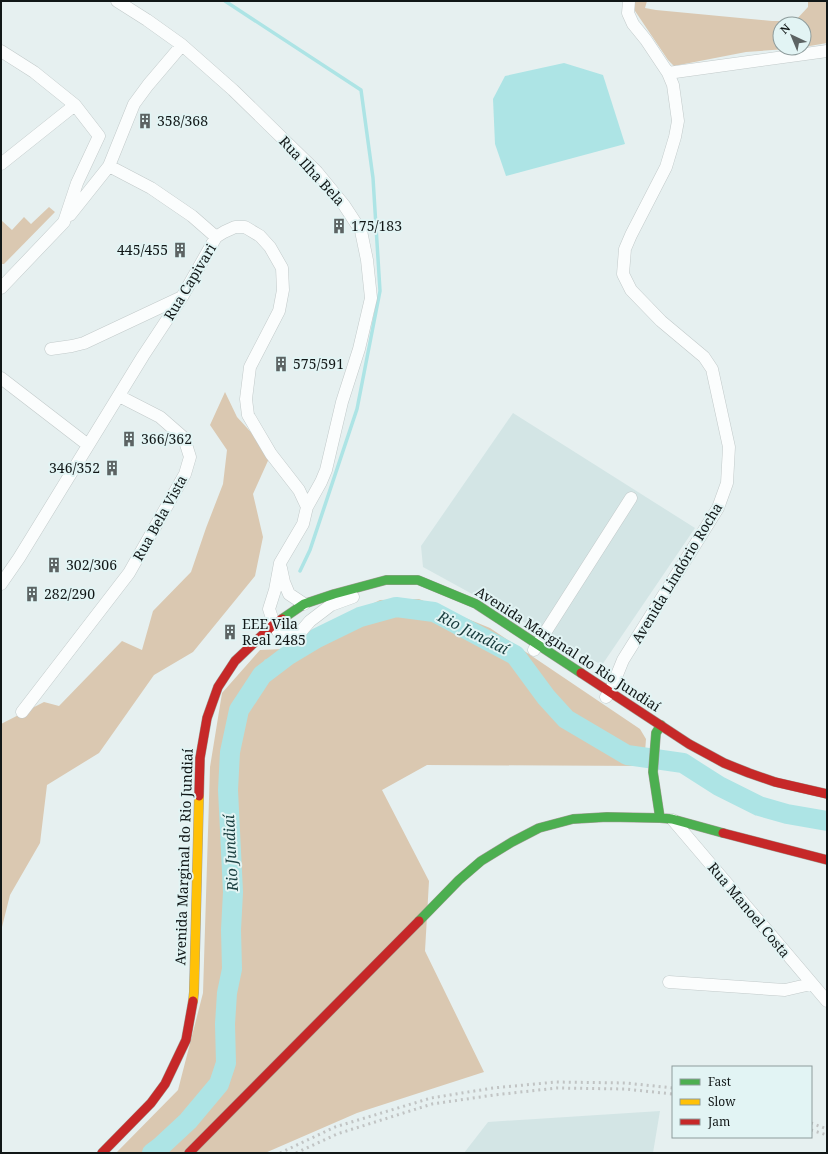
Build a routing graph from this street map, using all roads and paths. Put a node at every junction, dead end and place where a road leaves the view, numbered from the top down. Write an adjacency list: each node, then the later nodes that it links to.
1 (117, 1): 3 (street, Rua Ilha Bela)
2 (628, 1): 6 (street, Avenida Lindório Rocha)
3 (182, 45): 9 (street); 19 (street, Rua Ilha Bela)
4 (1, 51): 7 (street)
5 (827, 51): 6 (street)
6 (668, 73): 27 (street, Avenida Lindório Rocha)
7 (76, 105): 8 (street); 10 (street)
8 (1, 164)
9 (109, 166): 10 (street); 11 (street)
10 (64, 222): 12 (street)
11 (216, 237): 13 (street, Rua Capivari); 19 (street, Rua Capivari)
12 (1, 288)
13 (182, 297): 14 (street); 16 (street, Rua Capivari)
14 (51, 348)
15 (1, 378): 17 (street)
16 (119, 396): 17 (street, Rua Capivari); 28 (street, Rua Bela Vista)
17 (88, 445): 21 (street, Rua Capivari)
18 (631, 498): 26 (street)
19 (307, 507): 20 (street, Rua Ilha Bela)
20 (280, 563): 22 (street); 24 (street, Rua Ilha Bela)
21 (1, 584)
22 (289, 594): 23 (street); 24 (street)
23 (304, 604): 25 (main road, Avenida Marginal do Rio Jundiaí); 26 (main road, Avenida Marginal do Rio Jundiaí)
24 (270, 606): 25 (street, Rua Ilha Bela)
25 (274, 624): 26 (street); 36 (main road, Avenida Marginal do Rio Jundiaí)
26 (536, 648): 27 (street)
27 (607, 695): 29 (street)
28 (22, 712)
29 (657, 734): 30 (main road, Avenida Marginal do Rio Jundiaí); 31 (main road)
30 (827, 794)
31 (666, 818): 32 (main road); 34 (street, Rua Manoel Costa); 37 (main road)
32 (827, 860)
33 (669, 982): 34 (street)
34 (812, 984): 35 (street, Rua Manoel Costa)
35 (827, 1001)
36 (102, 1153)
37 (189, 1153)

